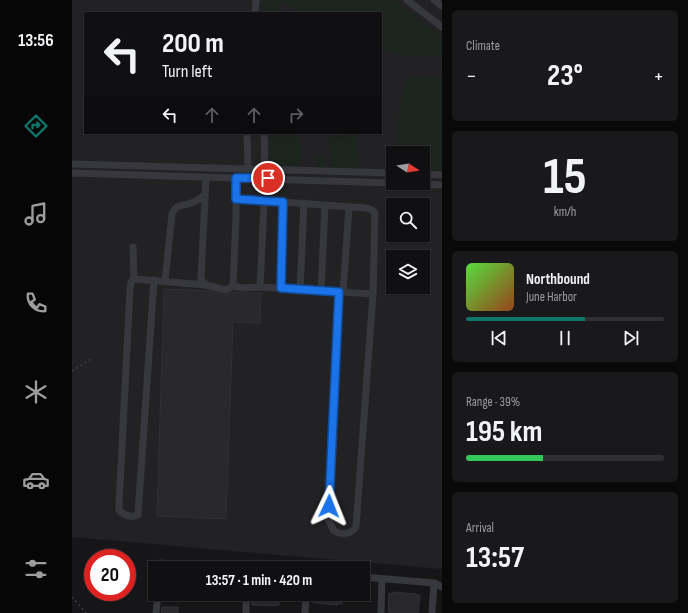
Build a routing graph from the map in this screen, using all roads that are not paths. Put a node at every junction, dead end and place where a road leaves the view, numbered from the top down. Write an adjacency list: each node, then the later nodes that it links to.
1 (256, 0): 5 (street)
2 (407, 0): 6 (street)
3 (434, 0): 4 (street)
4 (442, 6)
5 (255, 12)
6 (442, 27)
7 (247, 134): 10 (street)
8 (264, 134): 11 (street)
9 (72, 164): 10 (street)
10 (248, 169): 11 (street)
11 (265, 170): 13 (street)
12 (72, 173): 16 (street)
13 (386, 173)
14 (430, 174): 15 (street)
15 (442, 175)
16 (206, 177): 17 (street); 21 (street)
17 (236, 178): 18 (street); 22 (street)
18 (386, 183)
19 (430, 185): 20 (street)
20 (442, 186)
21 (205, 195): 31 (street); 32 (street)
22 (236, 199): 23 (street); 33 (street)
23 (267, 201): 24 (street); 34 (street)
24 (283, 202): 25 (street); 35 (street)
25 (304, 203): 26 (street); 36 (street)
26 (325, 205): 27 (street); 37 (street)
27 (349, 207): 38 (street); 39 (street)
28 (133, 247): 29 (street)
29 (134, 279): 30 (street); 30 (street)
30 (154, 280): 31 (street)
31 (165, 281): 32 (street)
32 (206, 285): 33 (street)
33 (233, 286): 34 (street)
34 (260, 287): 35 (street)
35 (281, 288): 36 (street)
36 (300, 290): 37 (street)
37 (321, 291): 38 (street)
38 (341, 292): 39 (street); 39 (street)
39 (373, 294)
40 (370, 578): 41 (street)
41 (382, 579): 42 (street); 50 (street)
42 (434, 583): 43 (street); 51 (street)
43 (442, 587)
44 (157, 601): 47 (street)
45 (246, 601): 48 (street)
46 (306, 601): 49 (street)
47 (156, 613)
48 (246, 613)
49 (305, 613)
50 (381, 613)
51 (432, 613)

